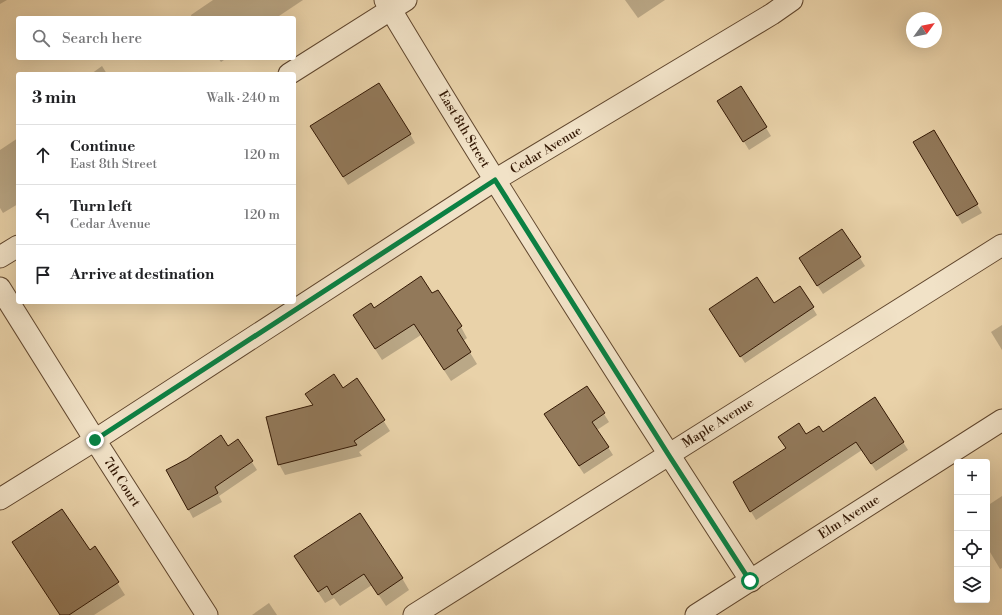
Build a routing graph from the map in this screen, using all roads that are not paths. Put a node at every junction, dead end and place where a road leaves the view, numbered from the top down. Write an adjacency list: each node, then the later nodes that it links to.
1 (792, 0): 4 (street, Cedar Avenue)
2 (394, 3): 3 (street); 4 (street, East 8th Street)
3 (292, 72)
4 (495, 180): 10 (street, Cedar Avenue); 11 (street, East 8th Street)
5 (1002, 245): 11 (street, Maple Avenue)
6 (16, 247): 7 (street)
7 (0, 257)
8 (0, 288): 10 (street, 7th Court)
9 (1002, 420): 13 (street, Elm Avenue)
10 (95, 440): 12 (street, Cedar Avenue); 14 (street, 7th Court)
11 (668, 454): 13 (street, East 8th Street); 15 (street, Maple Avenue)
12 (0, 499)
13 (750, 581): 16 (street, Elm Avenue)
14 (207, 615)
15 (414, 615)
16 (696, 615)

